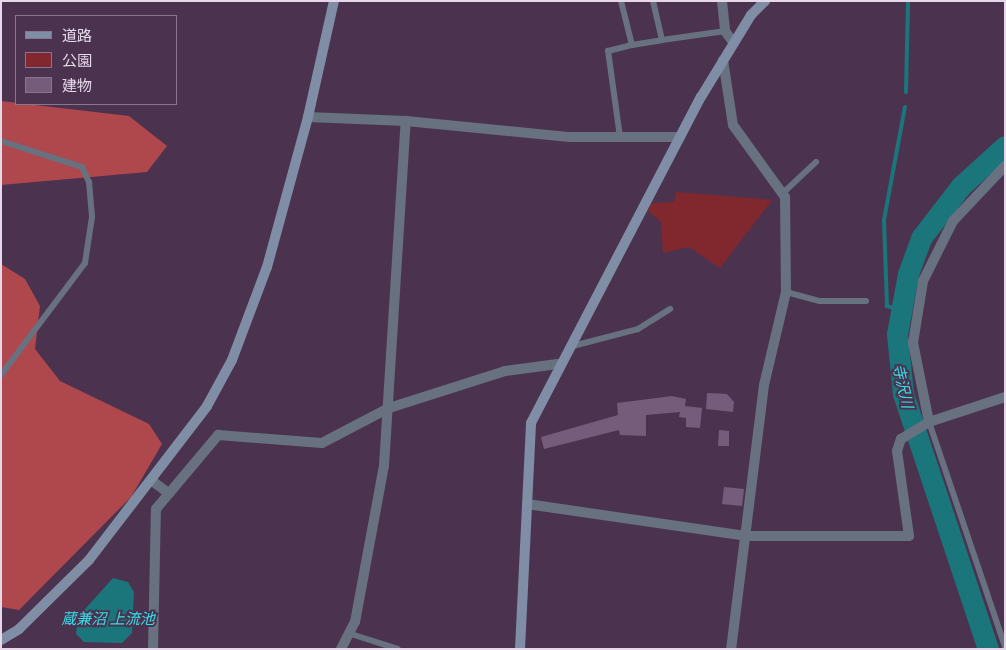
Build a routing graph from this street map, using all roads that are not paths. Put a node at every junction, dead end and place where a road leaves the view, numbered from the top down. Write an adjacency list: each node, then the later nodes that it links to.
1 (334, 1): 11 (street)
2 (622, 1): 9 (lane)
3 (653, 1): 7 (lane)
4 (722, 1): 6 (street)
5 (764, 1): 8 (street)
6 (725, 31): 7 (lane); 8 (street)
7 (662, 40): 9 (lane)
8 (733, 42): 10 (street)
9 (632, 45): 13 (lane)
10 (723, 60): 14 (street); 18 (street)
11 (308, 117): 12 (street); 28 (street)
12 (406, 121): 13 (street); 26 (street)
13 (620, 137): 14 (street)
14 (680, 137): 22 (street)
15 (1, 141): 24 (lane)
16 (816, 162): 18 (lane)
17 (1005, 166): 27 (street)
18 (784, 192): 19 (street)
19 (786, 292): 20 (lane); 31 (street)
20 (866, 301)
21 (670, 309): 22 (lane)
22 (567, 347): 23 (street)
23 (558, 364): 26 (street); 30 (street)
24 (1, 375)
25 (1005, 397): 27 (street)
26 (389, 408): 29 (street); 32 (street)
27 (926, 424): 31 (street); 34 (lane)
28 (151, 480): 29 (street); 33 (street)
29 (167, 492): 35 (street)
30 (527, 504): 31 (street); 38 (street)
31 (746, 536): 39 (street)
32 (351, 634): 36 (street); 37 (lane)
33 (1, 640)
34 (1005, 647)
35 (152, 649)
36 (341, 649)
37 (398, 649)
38 (520, 649)
39 (731, 649)

